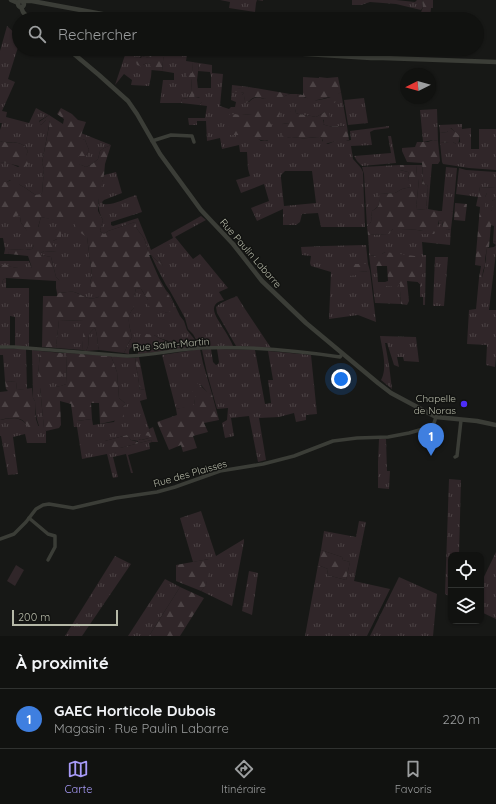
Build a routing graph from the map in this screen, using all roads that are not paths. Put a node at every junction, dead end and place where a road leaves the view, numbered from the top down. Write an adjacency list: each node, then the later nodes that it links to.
1 (11, 0): 2 (street)
2 (21, 4): 3 (street); 4 (street)
3 (23, 12)
4 (91, 12)
5 (77, 56): 8 (street, Rue Paulin Labarre)
6 (346, 56): 7 (street)
7 (496, 62)
8 (152, 141): 9 (street); 11 (street, Rue Paulin Labarre)
9 (194, 142)
10 (0, 348): 11 (street, Rue Saint-Martin)
11 (342, 354): 12 (street, Rue Paulin Labarre)
12 (436, 416): 13 (street, Rue Paulin Labarre); 16 (street, Rue des Plaisses)
13 (461, 420): 14 (street, Rue Paulin Labarre); 15 (street)
14 (496, 425)
15 (455, 457)
16 (29, 518): 17 (street, Rue des Plaisses); 18 (street)
17 (0, 540)
18 (48, 560)

